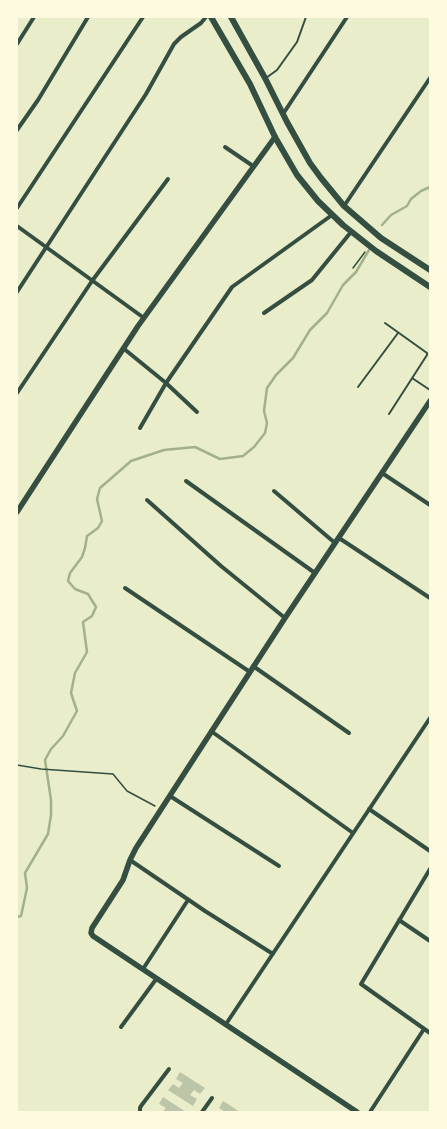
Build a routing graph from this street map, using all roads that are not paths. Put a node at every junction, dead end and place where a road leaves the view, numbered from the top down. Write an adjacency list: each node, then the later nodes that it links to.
1 (34, 17): 9 (street)
2 (88, 17): 13 (street)
3 (143, 17): 19 (street)
4 (206, 17): 23 (street)
5 (212, 17): 14 (main road)
6 (231, 17): 10 (main road)
7 (306, 17): 10 (lane)
8 (347, 17): 12 (street)
9 (17, 44)
10 (265, 78): 12 (main road)
11 (430, 78): 18 (street)
12 (283, 114): 18 (main road)
13 (17, 130)
14 (275, 138): 16 (street); 20 (main road)
15 (226, 147): 16 (street)
16 (253, 166): 29 (street)
17 (168, 179): 25 (street)
18 (346, 204): 24 (main road)
19 (17, 208)
20 (332, 215): 22 (main road); 34 (street)
21 (17, 226): 23 (street)
22 (351, 232): 26 (main road); 28 (street)
23 (47, 247): 25 (street); 27 (street)
24 (430, 270)
25 (92, 281): 29 (street); 37 (street)
26 (430, 287)
27 (17, 292)
28 (264, 313)
29 (144, 318): 32 (street)
30 (385, 323): 31 (lane)
31 (398, 333): 33 (lane); 35 (lane)
32 (124, 348): 34 (street); 47 (street)
33 (412, 378): 36 (lane); 40 (lane)
34 (166, 383): 39 (street); 41 (street)
35 (358, 387)
36 (430, 390)
37 (17, 393)
38 (429, 403): 42 (street)
39 (197, 412)
40 (389, 414)
41 (140, 428)
42 (382, 473): 46 (street); 48 (street)
43 (186, 481): 50 (street)
44 (274, 490): 49 (street)
45 (147, 500): 53 (street)
46 (430, 505)
47 (17, 512)
48 (339, 538): 49 (street); 52 (street)
49 (335, 543): 50 (street)
50 (315, 573): 53 (street)
51 (125, 588): 54 (street)
52 (430, 598)
53 (285, 618): 54 (street)
54 (252, 669): 56 (street); 57 (street)
55 (430, 718): 59 (street)
56 (211, 731): 58 (street); 60 (street)
57 (349, 732)
58 (170, 796): 62 (street); 63 (street)
59 (369, 809): 60 (street); 61 (street)
60 (353, 833): 68 (street)
61 (430, 851)
62 (130, 860): 65 (street); 69 (street)
63 (279, 866)
64 (430, 869): 66 (street)
65 (188, 900): 68 (street); 69 (street)
66 (399, 920): 67 (street); 73 (street)
67 (430, 941)
68 (273, 954): 71 (street)
69 (143, 969): 70 (street)
70 (157, 978): 71 (street); 72 (street)
71 (226, 1024): 79 (street)
72 (121, 1027)
73 (424, 1029): 74 (street); 80 (street)
74 (430, 1033)
75 (169, 1070): 77 (street)
76 (212, 1098): 78 (street)
77 (140, 1112)
78 (202, 1112)
79 (357, 1112)
80 (370, 1112)

